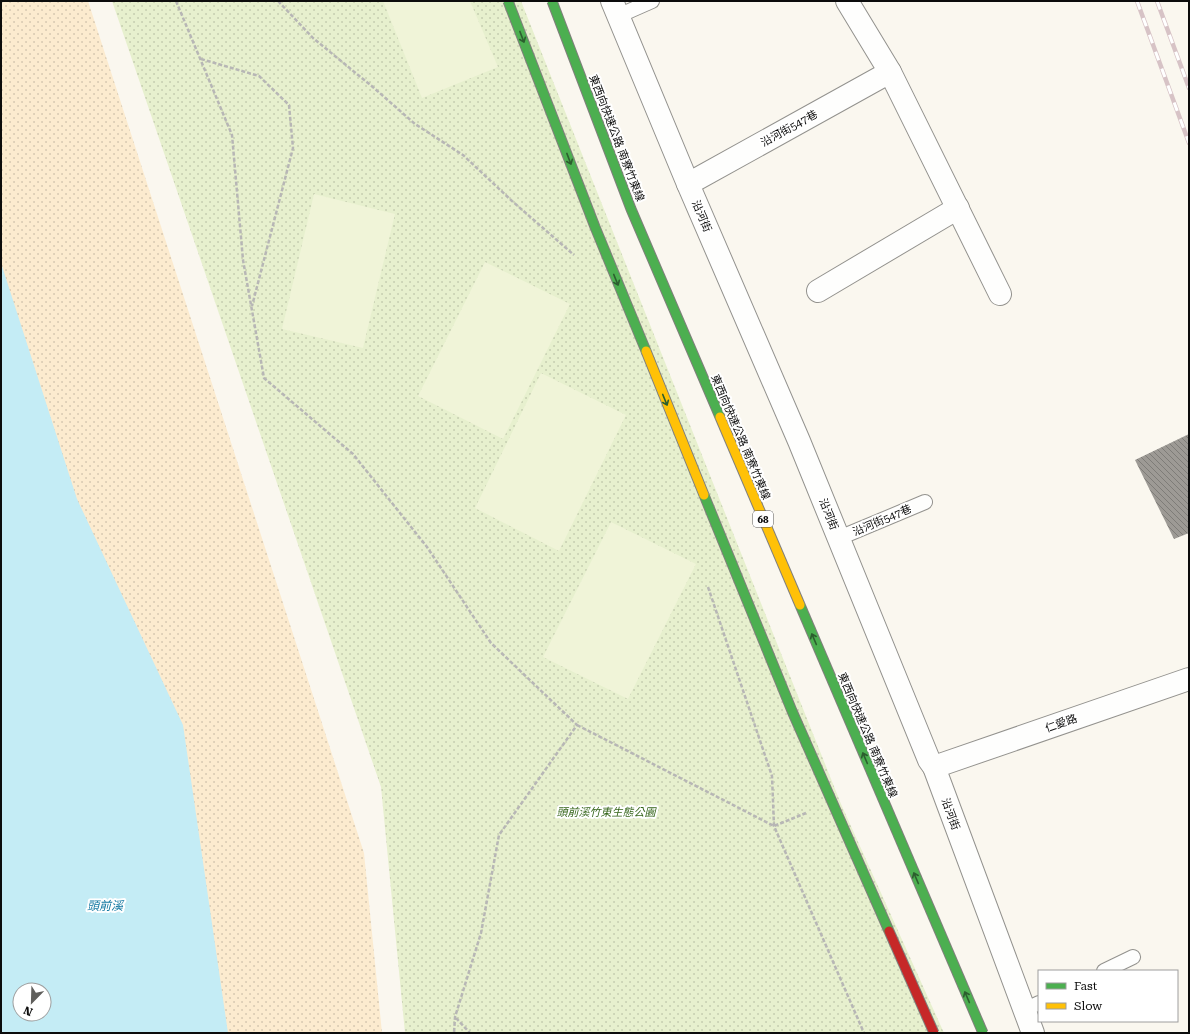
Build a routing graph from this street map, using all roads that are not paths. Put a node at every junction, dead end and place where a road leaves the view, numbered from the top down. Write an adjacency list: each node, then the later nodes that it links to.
1 (508, 1): 18 (highway, one-way to 18, bridge)
2 (552, 1): 19 (highway, 東西向快速公路 南寮竹東線 / 68, one-way to 2, bridge)
3 (652, 1): 5 (lane)
4 (847, 1): 6 (street)
5 (615, 8): 7 (street, 沿河街)
6 (890, 72): 7 (street, 沿河街547巷); 8 (street)
7 (688, 184): 12 (street, 沿河街)
8 (958, 208): 9 (street); 10 (street)
9 (818, 291)
10 (1000, 294)
11 (925, 502): 12 (lane, 沿河街547巷)
12 (839, 538): 14 (street, 沿河街)
13 (1189, 679): 14 (street, 仁愛路)
14 (934, 767): 17 (street, 沿河街)
15 (1133, 956): 16 (lane)
16 (1106, 970)
17 (1031, 1006): 20 (street, 沿河街)
18 (934, 1033)
19 (983, 1033)
20 (1033, 1033)

